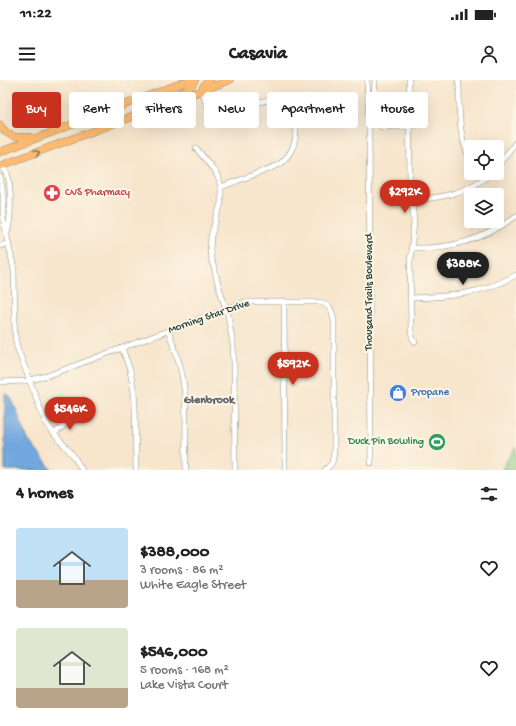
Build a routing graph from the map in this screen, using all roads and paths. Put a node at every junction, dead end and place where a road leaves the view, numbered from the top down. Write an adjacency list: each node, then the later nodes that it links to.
1 (190, 80): 19 (highway)
2 (195, 80): 10 (highway)
3 (210, 80): 9 (highway)
4 (230, 80): 9 (highway)
5 (367, 80): 12 (street, Thousand Trails Boulevard)
6 (375, 80): 13 (street, Thousand Trails Boulevard)
7 (409, 80): 14 (street)
8 (458, 80): 21 (street)
9 (202, 90): 11 (highway); 28 (street)
10 (182, 92)
11 (196, 92)
12 (368, 92)
13 (374, 92)
14 (409, 92)
15 (132, 117): 25 (highway, one-way to 15)
16 (0, 125): 19 (highway)
17 (369, 128): 46 (street, Thousand Trails Boulevard)
18 (410, 128): 29 (street)
19 (38, 137): 23 (highway)
20 (516, 142): 24 (street)
21 (464, 146)
22 (196, 148): 28 (street)
23 (0, 152)
24 (504, 158)
25 (0, 167): 31 (street)
26 (0, 177): 31 (street)
27 (482, 180): 29 (street)
28 (221, 187): 38 (street)
29 (412, 200): 34 (street)
30 (516, 216): 34 (street)
31 (7, 235): 32 (street)
32 (8, 243): 33 (street); 42 (street)
33 (0, 246)
34 (412, 248): 36 (street)
35 (516, 275): 36 (street)
36 (411, 298): 40 (street)
37 (284, 301): 38 (street, Morning Star Drive); 47 (street, Morning Star Drive); 52 (street)
38 (226, 309): 39 (street, Morning Star Drive); 51 (street)
39 (168, 331): 41 (street, Morning Star Drive); 50 (street)
40 (415, 342)
41 (122, 348): 42 (street, Morning Star Drive); 49 (street)
42 (29, 381): 43 (street, Morning Star Drive); 45 (street)
43 (0, 382)
44 (85, 420): 45 (street)
45 (54, 434): 48 (street)
46 (371, 463)
47 (331, 468): 53 (street, Morning Star Drive)
48 (82, 470)
49 (136, 470)
50 (186, 470)
51 (235, 470)
52 (285, 470)
53 (325, 470)

